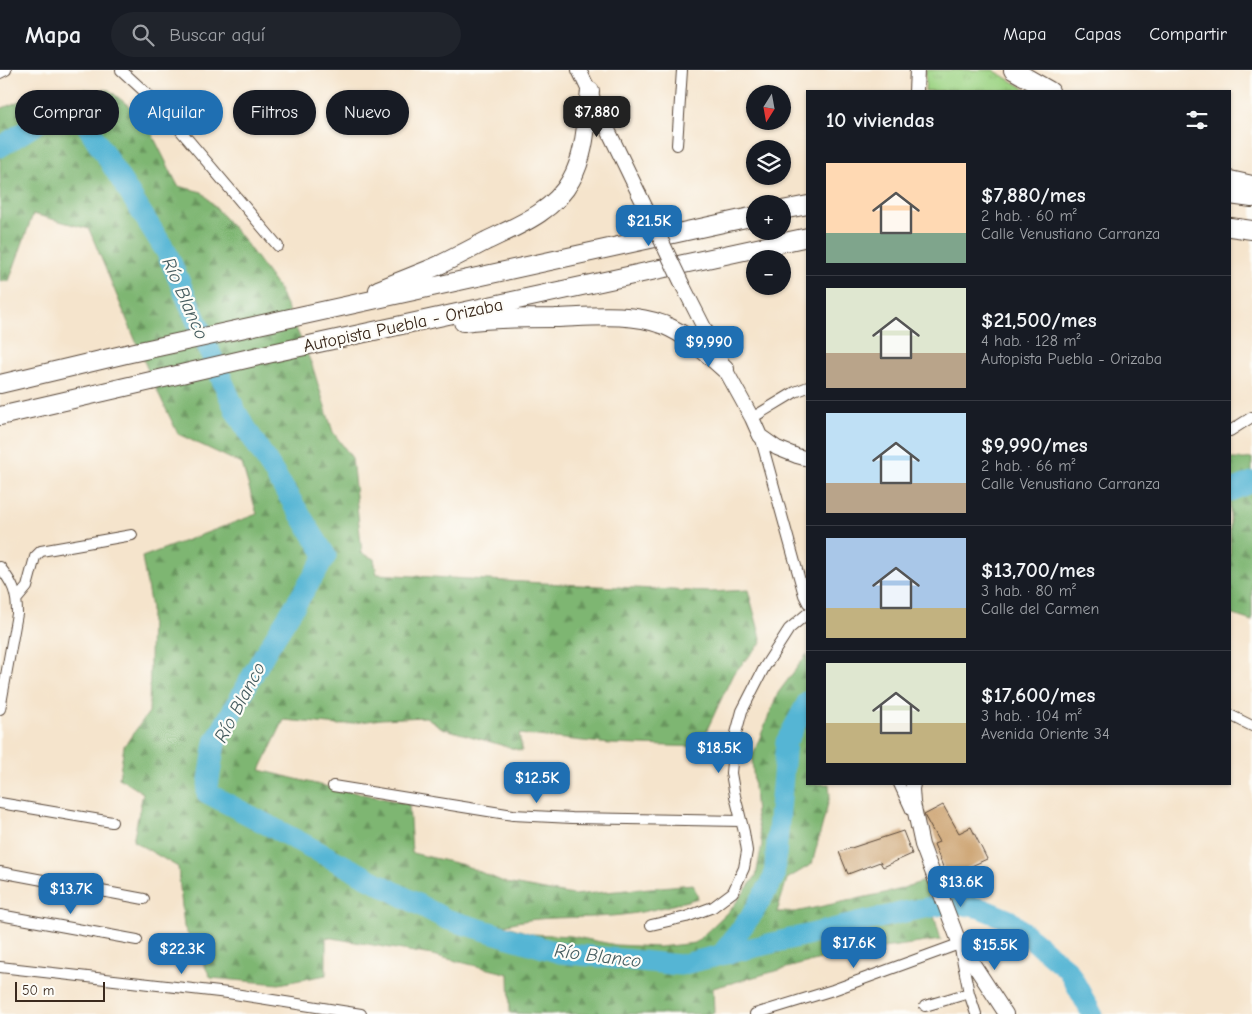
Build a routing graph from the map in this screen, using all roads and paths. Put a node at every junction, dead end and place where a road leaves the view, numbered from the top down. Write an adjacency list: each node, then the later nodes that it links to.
1 (6, 70): 7 (street)
2 (121, 70): 24 (street)
3 (579, 70): 10 (street)
4 (682, 70): 11 (street)
5 (917, 70): 8 (street)
6 (1013, 70): 9 (highway)
7 (0, 73)
8 (916, 90)
9 (1048, 90)
10 (590, 91): 25 (highway); 27 (street, bridge)
11 (677, 145)
12 (1231, 180): 13 (highway)
13 (1252, 185)
14 (1231, 195): 15 (highway)
15 (1252, 198)
16 (806, 205): 17 (highway)
17 (791, 208)
18 (746, 218): 25 (highway, Autopista Puebla - Orizaba)
19 (1231, 227): 20 (highway)
20 (1252, 230)
21 (806, 237): 26 (highway, Autopista Puebla - Orizaba)
22 (1231, 239): 23 (highway)
23 (1252, 240)
24 (278, 246)
25 (330, 309): 28 (highway, Autopista Puebla - Orizaba)
26 (361, 334): 27 (highway); 30 (highway, Autopista Puebla - Orizaba)
27 (725, 369): 32 (street)
28 (0, 384)
29 (806, 388): 32 (street)
30 (0, 416)
31 (1252, 417): 33 (street)
32 (752, 418): 34 (street)
33 (1231, 430)
34 (760, 436): 35 (street); 39 (street)
35 (806, 458)
36 (132, 535): 38 (street)
37 (0, 567): 38 (street)
38 (17, 599): 41 (street)
39 (806, 599)
40 (806, 615): 49 (street)
41 (0, 709)
42 (1231, 716): 43 (street)
43 (1252, 726)
44 (899, 785): 48 (street)
45 (913, 785): 48 (street)
46 (332, 786): 49 (street)
47 (0, 803): 50 (street)
48 (916, 820): 56 (street)
49 (741, 821): 54 (street)
50 (112, 822)
51 (0, 872): 52 (street)
52 (144, 899)
53 (0, 915): 55 (street)
54 (651, 925)
55 (137, 940)
56 (959, 943): 58 (street); 61 (street); 63 (street)
57 (0, 968): 60 (street)
58 (969, 993): 59 (street); 62 (street)
59 (925, 1006)
60 (361, 1014)
61 (754, 1014)
62 (976, 1014)
63 (1006, 1014)

